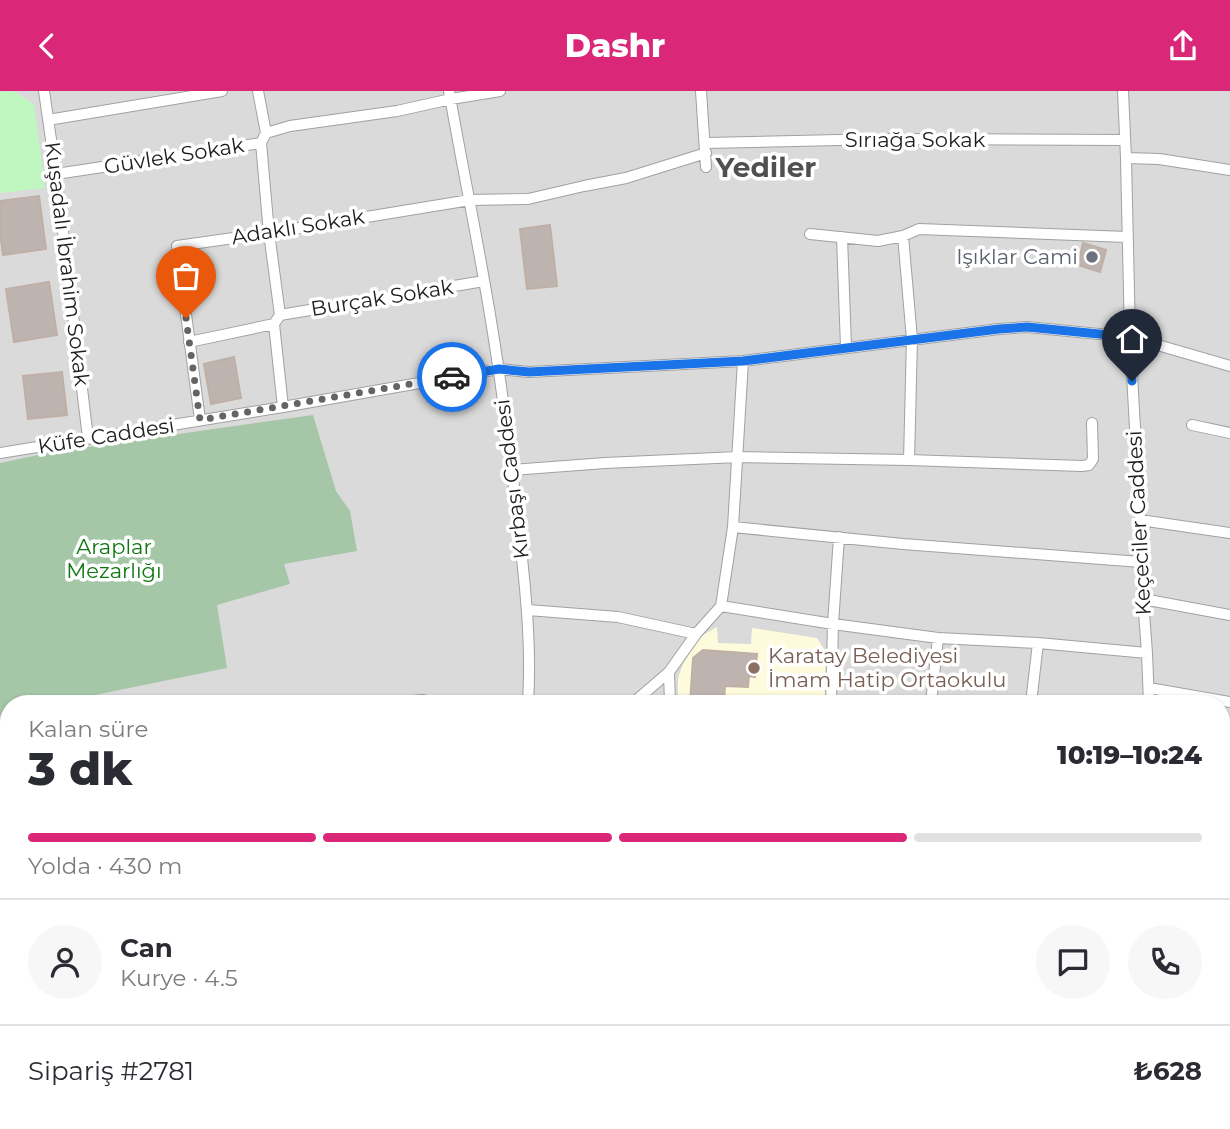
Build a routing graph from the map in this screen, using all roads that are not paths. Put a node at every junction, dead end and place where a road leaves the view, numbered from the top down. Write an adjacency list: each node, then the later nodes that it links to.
1 (44, 91): 8 (street, Kuşadalı İbrahim Sokak)
2 (222, 91): 8 (street)
3 (258, 91): 9 (street)
4 (500, 91): 7 (street, Güvlek Sokak)
5 (701, 91): 11 (street)
6 (1123, 91): 10 (street, Keçeciler Caddesi)
7 (450, 95): 9 (street, Güvlek Sokak); 16 (street, Kırbaşı Caddesi)
8 (48, 120): 15 (street, Kuşadalı İbrahim Sokak)
9 (263, 138): 15 (street, Güvlek Sokak); 17 (street)
10 (1125, 140): 11 (street, Sırıağa Sokak); 12 (street, Keçeciler Caddesi)
11 (706, 148): 13 (street); 16 (street, Sırıağa Sokak)
12 (1126, 158): 14 (street); 21 (street, Keçeciler Caddesi)
13 (706, 167)
14 (1230, 170)
15 (56, 174): 36 (street, Kuşadalı İbrahim Sokak)
16 (470, 200): 17 (street, Adaklı Sokak); 22 (street, Kırbaşı Caddesi)
17 (269, 233): 23 (street); 26 (street, Adaklı Sokak)
18 (810, 234): 20 (street)
19 (903, 236): 20 (street); 21 (street); 25 (street)
20 (842, 237): 27 (street)
21 (1127, 237): 24 (street, Keçeciler Caddesi)
22 (485, 281): 23 (street, Burçak Sokak); 30 (street, Kırbaşı Caddesi)
23 (277, 319): 26 (street, Burçak Sokak); 31 (street)
24 (1130, 337): 25 (street, Küfe Caddesi); 29 (street, Küfe Caddesi); 41 (street, Keçeciler Caddesi)
25 (912, 339): 27 (street, Küfe Caddesi); 39 (street)
26 (189, 342): 32 (street, Adaklı Sokak)
27 (846, 347): 28 (street, Küfe Caddesi)
28 (743, 361): 30 (street, Küfe Caddesi); 38 (street)
29 (1230, 366)
30 (499, 369): 31 (street, Küfe Caddesi); 40 (street, Kırbaşı Caddesi)
31 (284, 407): 32 (street, Küfe Caddesi)
32 (200, 420): 36 (street, Küfe Caddesi)
33 (1092, 423): 39 (street)
34 (1192, 425): 35 (street)
35 (1230, 433)
36 (88, 438): 37 (street, Küfe Caddesi)
37 (0, 453)
38 (738, 457): 39 (street); 40 (street); 42 (street)
39 (909, 460)
40 (512, 470): 48 (street, Kırbaşı Caddesi)
41 (1140, 520): 43 (street); 45 (street, Keçeciler Caddesi)
42 (733, 527): 44 (street); 47 (street)
43 (1230, 533)
44 (839, 537): 45 (street); 50 (street)
45 (1141, 562): 46 (street, Keçeciler Caddesi)
46 (1143, 599): 49 (street); 54 (street, Keçeciler Caddesi)
47 (721, 606): 50 (street); 51 (street)
48 (528, 610): 51 (street); 57 (street, Kırbaşı Caddesi)
49 (1230, 615)
50 (833, 624): 52 (street); 60 (street)
51 (696, 634): 55 (street)
52 (938, 638): 53 (street); 61 (street)
53 (1038, 643): 54 (street); 62 (street)
54 (1147, 653): 56 (street, Keçeciler Caddesi)
55 (669, 672): 58 (street); 59 (street)
56 (1149, 688): 63 (street, Keçeciler Caddesi); 64 (street)
57 (528, 695)
58 (642, 695)
59 (670, 695)
60 (831, 695)
61 (932, 695)
62 (1032, 695)
63 (1149, 695)
64 (1190, 695)

